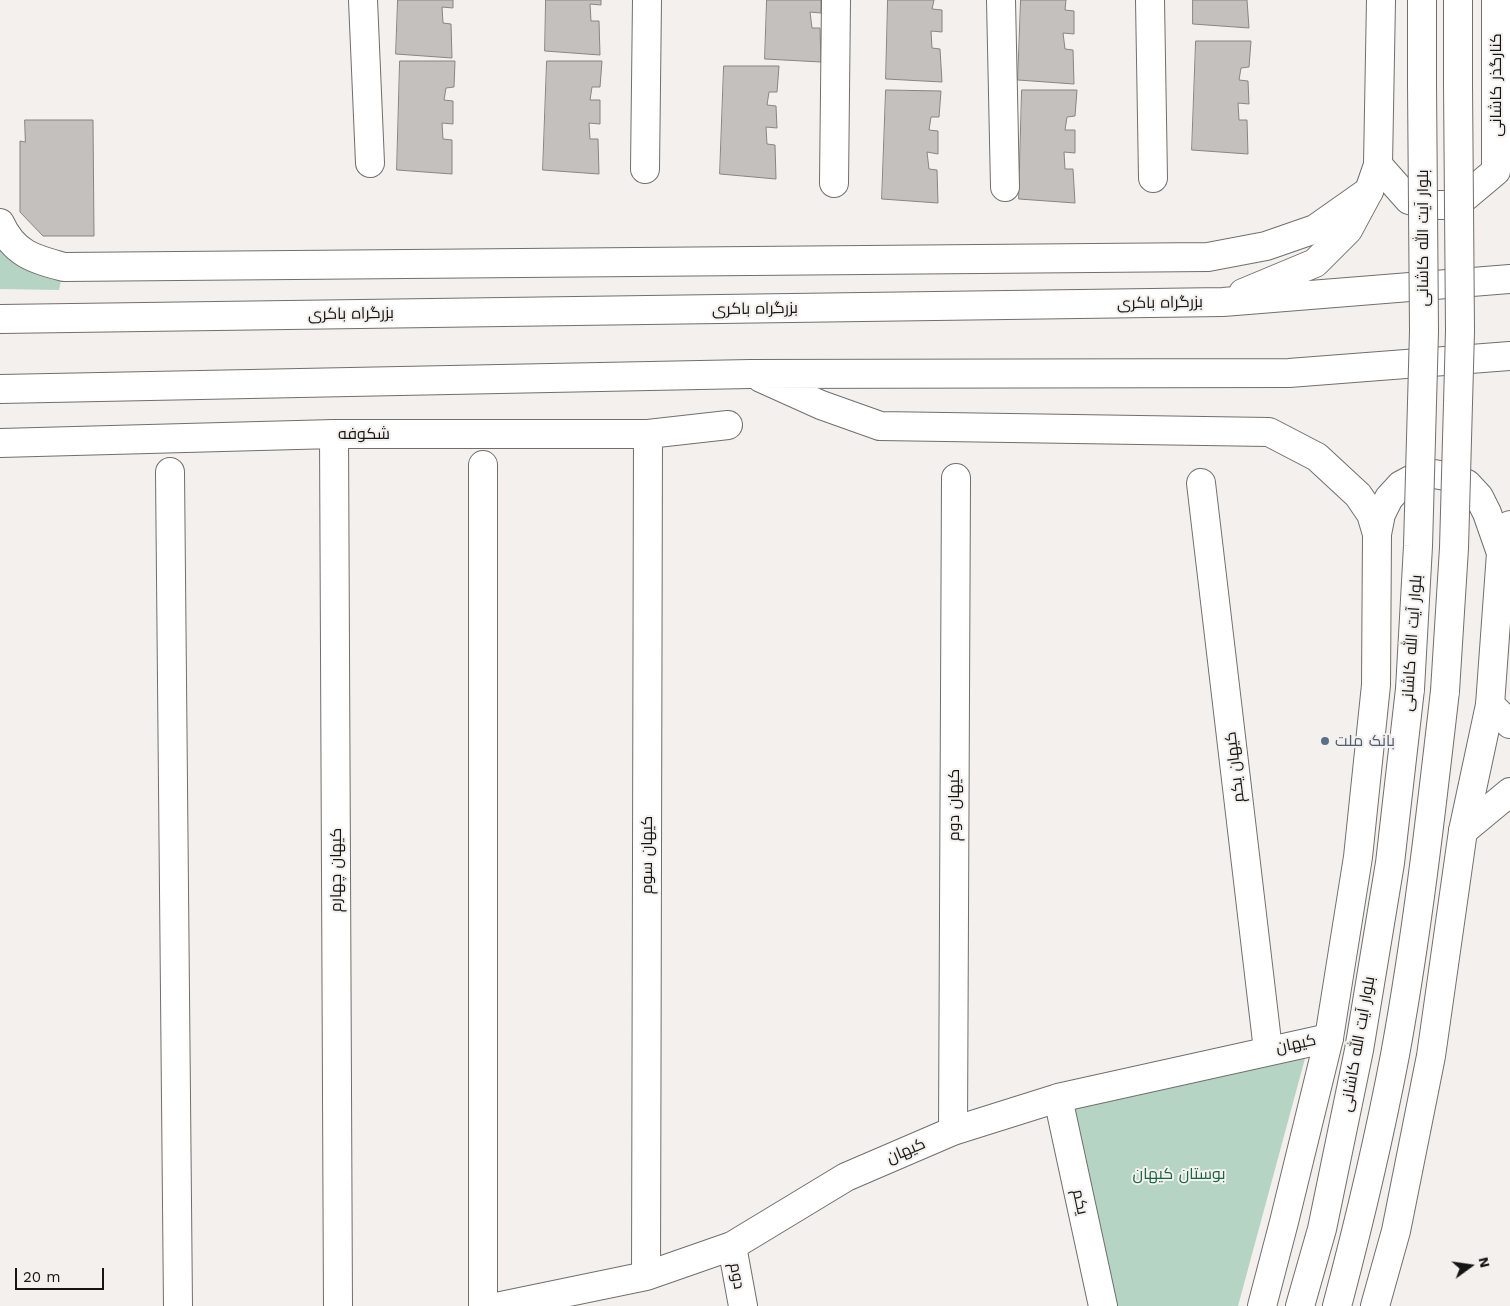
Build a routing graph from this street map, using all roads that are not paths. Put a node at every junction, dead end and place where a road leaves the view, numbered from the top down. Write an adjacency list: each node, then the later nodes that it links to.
1 (363, 0): 10 (main road)
2 (647, 0): 12 (main road)
3 (836, 0): 14 (main road)
4 (1002, 0): 15 (main road)
5 (1150, 0): 13 (main road)
6 (1381, 0): 11 (main road)
7 (1422, 0): 52 (main road, بلوار آیت الله کاشانی, bridge)
8 (1458, 0): 53 (main road, bridge)
9 (1496, 0): 11 (main road, کنارگذر کاشانی)
10 (370, 163)
11 (1378, 166): 16 (main road)
12 (645, 169)
13 (1153, 178)
14 (834, 183)
15 (1005, 187)
16 (1368, 191): 17 (main road); 19 (main road)
17 (0, 223)
18 (1510, 279): 19 (main road, بزرگراه باکری)
19 (1223, 302): 20 (main road, بزرگراه باکری)
20 (0, 319)
21 (1510, 356): 22 (main road)
22 (750, 374): 23 (main road); 33 (main road)
23 (0, 389)
24 (728, 425): 26 (main road, شکوفه)
25 (334, 434): 26 (main road, شکوفه); 27 (main road, شکوفه); 46 (main road, کیهان چهارم)
26 (648, 434): 44 (main road, کیهان سوم)
27 (0, 444)
28 (483, 465): 47 (main road)
29 (170, 472): 45 (main road)
30 (956, 478): 42 (main road, کیهان دوم)
31 (1202, 483): 40 (main road, کیهان یکم)
32 (1510, 525): 34 (main road)
33 (1377, 534): 34 (main road); 39 (main road)
34 (1501, 553): 35 (main road)
35 (1490, 705): 36 (main road); 38 (main road)
36 (1510, 724)
37 (1510, 792): 38 (main road)
38 (1463, 831): 54 (main road)
39 (1329, 1038): 40 (main road, کیهان); 51 (main road)
40 (1268, 1050): 41 (main road, کیهان)
41 (1058, 1098): 42 (main road, کیهان); 50 (main road, یکم)
42 (953, 1131): 43 (main road, کیهان)
43 (732, 1246): 44 (main road, کیهان); 49 (main road, دوم)
44 (646, 1276): 48 (main road, کیهان)
45 (178, 1306)
46 (338, 1306)
47 (483, 1306)
48 (501, 1306)
49 (743, 1306)
50 (1103, 1306)
51 (1262, 1306)
52 (1300, 1306)
53 (1337, 1306)
54 (1375, 1306)

